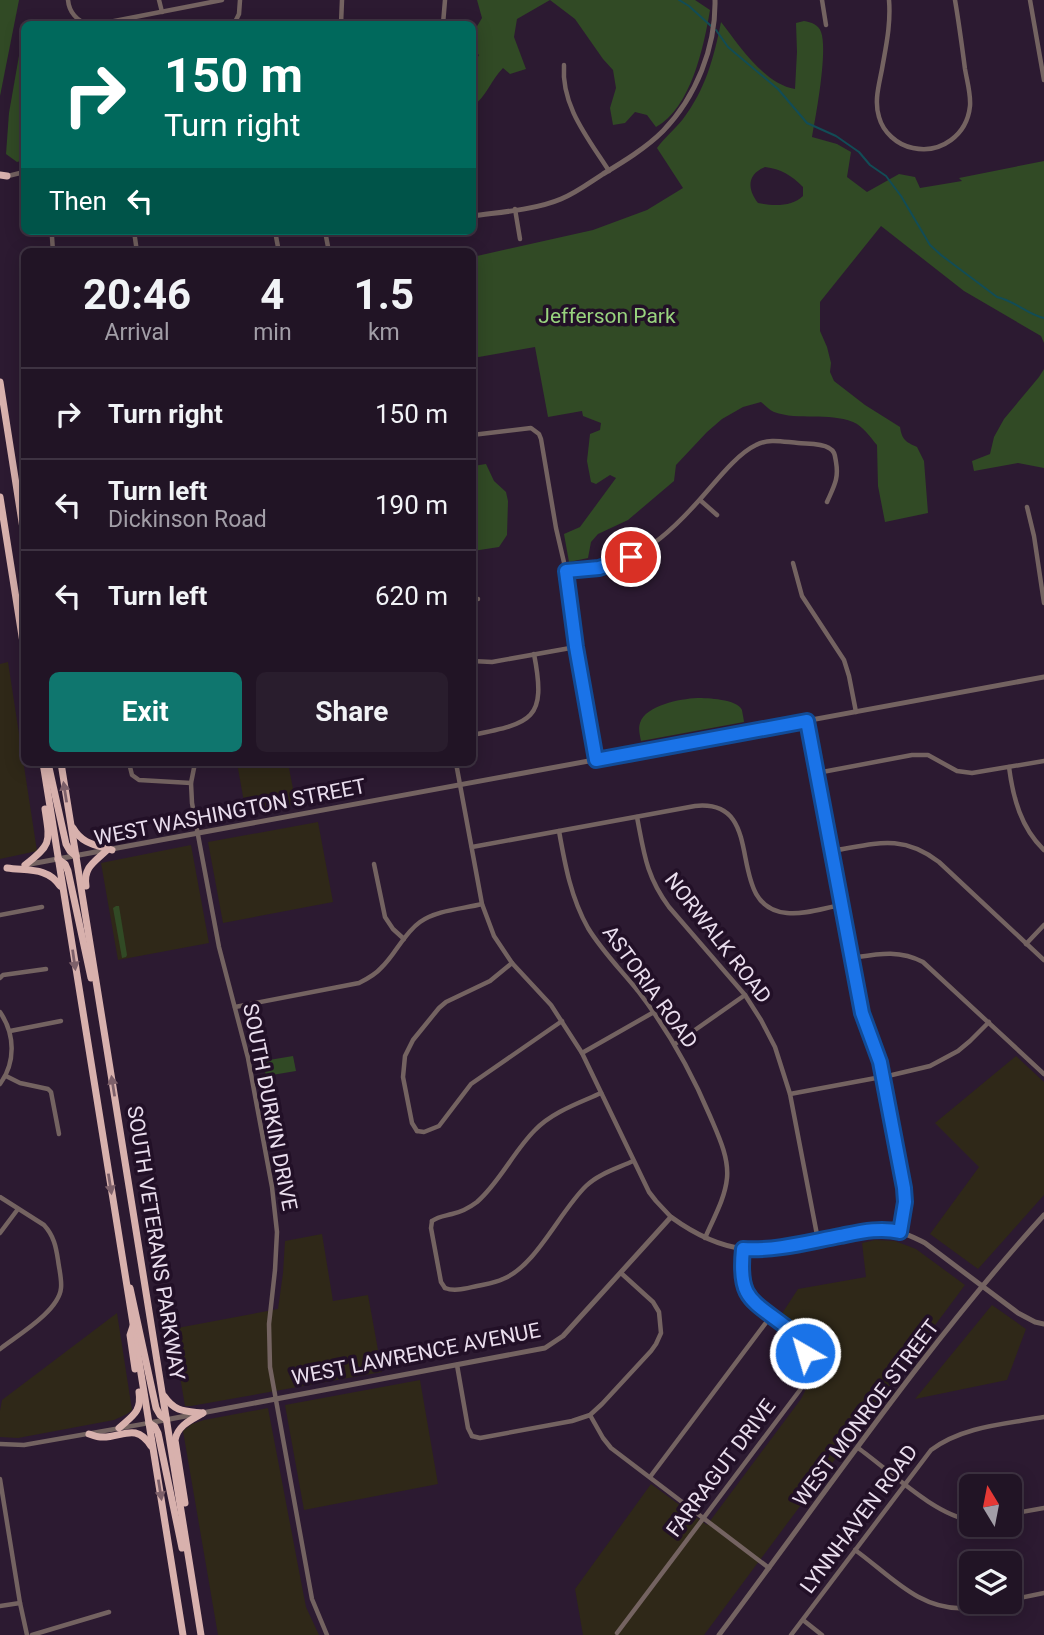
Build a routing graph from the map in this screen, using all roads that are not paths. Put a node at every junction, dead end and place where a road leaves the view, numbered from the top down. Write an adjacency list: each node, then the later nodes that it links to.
1 (68, 0): 13 (street)
2 (159, 0): 12 (street)
3 (222, 0): 12 (street)
4 (240, 0): 15 (street)
5 (342, 0): 16 (street)
6 (445, 0): 17 (street)
7 (715, 0): 21 (street)
8 (822, 0): 18 (street)
9 (889, 0): 10 (street)
10 (955, 0)
11 (1030, 0): 20 (street)
12 (162, 12): 14 (street)
13 (81, 21)
14 (115, 21)
15 (236, 21)
16 (341, 21)
17 (443, 21)
18 (826, 25)
19 (564, 65): 21 (street)
20 (1044, 80)
21 (609, 171): 24 (street)
22 (21, 173): 23 (street)
23 (1, 177)
24 (515, 209): 25 (street); 26 (street)
25 (476, 215)
26 (520, 239)
27 (0, 382): 34 (highway)
28 (476, 435): 36 (street)
29 (0, 497): 38 (highway)
30 (700, 500): 31 (street); 33 (street); 36 (street)
31 (827, 502)
32 (1027, 507): 37 (street)
33 (717, 514)
34 (21, 516)
35 (793, 563): 43 (street)
36 (566, 571): 39 (street)
37 (1044, 603)
38 (21, 630)
39 (576, 647): 40 (street); 46 (street)
40 (534, 654): 41 (street); 45 (street)
41 (476, 661)
42 (1044, 677): 43 (street, WEST WASHINGTON STREET)
43 (856, 712): 44 (street, WEST WASHINGTON STREET)
44 (807, 721): 46 (street, WEST WASHINGTON STREET); 56 (street)
45 (476, 733)
46 (596, 760): 58 (street, WEST WASHINGTON STREET)
47 (1044, 761): 55 (street)
48 (45, 766): 68 (highway)
49 (45, 766): 70 (highway)
50 (46, 766): 67 (highway)
51 (61, 766): 60 (highway, SOUTH VETERANS PARKWAY, one-way to 51)
52 (130, 766): 57 (street)
53 (194, 766): 57 (street, SOUTH DURKIN DRIVE)
54 (457, 766): 58 (street)
55 (1009, 767): 56 (street); 65 (street)
56 (817, 773): 66 (street)
57 (191, 783): 62 (street, SOUTH DURKIN DRIVE)
58 (460, 785): 62 (street, WEST WASHINGTON STREET); 63 (street)
59 (637, 817): 61 (street); 74 (street); 86 (street, NORWALK ROAD)
60 (70, 821): 64 (highway); 67 (highway, SOUTH VETERANS PARKWAY)
61 (559, 831): 63 (street); 89 (street, ASTORIA ROAD)
62 (198, 834): 64 (street, WEST WASHINGTON STREET); 87 (street, SOUTH DURKIN DRIVE)
63 (472, 847): 73 (street)
64 (109, 850): 67 (street, WEST WASHINGTON STREET); 80 (highway)
65 (1044, 850)
66 (832, 851): 74 (street); 79 (street)
67 (76, 856): 68 (street, WEST WASHINGTON STREET); 80 (highway, SOUTH VETERANS PARKWAY)
68 (58, 859): 70 (street, WEST WASHINGTON STREET); 72 (highway, SOUTH VETERANS PARKWAY); 92 (highway)
69 (374, 864): 78 (street)
70 (24, 865): 71 (street, WEST WASHINGTON STREET)
71 (4, 869): 72 (highway)
72 (64, 892): 114 (highway, SOUTH VETERANS PARKWAY, one-way to 114)
73 (482, 904): 78 (street); 83 (street)
74 (841, 905): 81 (street)
75 (42, 907): 76 (street)
76 (0, 915)
77 (1044, 925): 79 (street)
78 (404, 939): 87 (street)
79 (1026, 944): 82 (street)
80 (92, 956): 92 (highway, SOUTH VETERANS PARKWAY)
81 (852, 958): 93 (street); 99 (street)
82 (1044, 960)
83 (512, 962): 91 (street); 91 (street)
84 (46, 969): 85 (street)
85 (0, 978)
86 (744, 995): 95 (street); 102 (street, NORWALK ROAD)
87 (235, 1007): 123 (street, SOUTH DURKIN DRIVE)
88 (0, 1012): 94 (street)
89 (654, 1012): 95 (street, ASTORIA ROAD); 96 (street)
90 (61, 1021): 94 (street)
91 (562, 1021): 96 (street)
92 (103, 1022): 122 (highway, SOUTH VETERANS PARKWAY, one-way to 92)
93 (989, 1022): 97 (street); 99 (street)
94 (10, 1031): 98 (street)
95 (675, 1044): 111 (street, ASTORIA ROAD)
96 (582, 1053): 101 (street)
97 (1044, 1074)
98 (6, 1076): 100 (street); 103 (street)
99 (883, 1077): 102 (street); 109 (street)
100 (0, 1084)
101 (601, 1093): 104 (street); 104 (street)
102 (790, 1094): 112 (street, NORWALK ROAD)
103 (59, 1134)
104 (633, 1161): 108 (street)
105 (0, 1197): 106 (street)
106 (18, 1209): 110 (street); 120 (street)
107 (1044, 1215): 116 (street, WEST MONROE STREET)
108 (671, 1217): 111 (street); 115 (street, WEST LAWRENCE AVENUE)
109 (900, 1232): 112 (street); 116 (street)
110 (0, 1233)
111 (705, 1238): 113 (street)
112 (817, 1240): 113 (street)
113 (743, 1249): 117 (street, FARRAGUT DRIVE)
114 (124, 1271): 119 (highway, SOUTH VETERANS PARKWAY); 127 (highway)
115 (621, 1273): 121 (street, WEST LAWRENCE AVENUE); 125 (street)
116 (982, 1286): 118 (street); 132 (street, WEST MONROE STREET)
117 (771, 1316): 134 (street); 140 (street, FARRAGUT DRIVE)
118 (1044, 1324)
119 (133, 1326): 128 (highway, SOUTH VETERANS PARKWAY); 129 (highway)
120 (0, 1349)
121 (457, 1365): 123 (street, WEST LAWRENCE AVENUE); 125 (street)
122 (162, 1392): 124 (highway); 127 (highway, SOUTH VETERANS PARKWAY)
123 (275, 1399): 124 (street, WEST LAWRENCE AVENUE); 157 (street, SOUTH DURKIN DRIVE)
124 (203, 1413): 127 (street, WEST LAWRENCE AVENUE); 142 (highway)
125 (590, 1415): 134 (street)
126 (1044, 1417): 136 (street, LYNNHAVEN ROAD)
127 (166, 1419): 128 (street, WEST LAWRENCE AVENUE); 142 (highway, SOUTH VETERANS PARKWAY)
128 (149, 1423): 129 (street, WEST LAWRENCE AVENUE); 133 (highway, SOUTH VETERANS PARKWAY); 145 (highway)
129 (118, 1428): 130 (street, WEST LAWRENCE AVENUE)
130 (89, 1434): 131 (street, WEST LAWRENCE AVENUE); 133 (highway)
131 (0, 1444)
132 (858, 1448): 136 (street); 144 (street, WEST MONROE STREET)
133 (153, 1450): 155 (highway, SOUTH VETERANS PARKWAY, one-way to 155)
134 (650, 1477): 140 (street)
135 (0, 1479): 141 (street)
136 (905, 1483): 139 (street); 143 (street, LYNNHAVEN ROAD)
137 (1044, 1508): 138 (street)
138 (1022, 1512)
139 (959, 1517)
140 (703, 1518): 144 (street); 153 (street, FARRAGUT DRIVE)
141 (3, 1522): 148 (street)
142 (183, 1525): 145 (highway, SOUTH VETERANS PARKWAY)
143 (855, 1550): 150 (street); 152 (street, LYNNHAVEN ROAD)
144 (769, 1568): 158 (street, WEST MONROE STREET)
145 (192, 1578): 156 (highway, SOUTH VETERANS PARKWAY)
146 (1044, 1593): 147 (street)
147 (1022, 1598)
148 (20, 1603): 149 (street); 154 (street)
149 (0, 1606)
150 (959, 1608)
151 (109, 1612): 154 (street)
152 (803, 1620): 159 (street, LYNNHAVEN ROAD); 160 (street)
153 (617, 1633)
154 (30, 1635)
155 (183, 1635)
156 (201, 1635)
157 (327, 1635)
158 (719, 1635)
159 (791, 1635)
160 (822, 1635)

